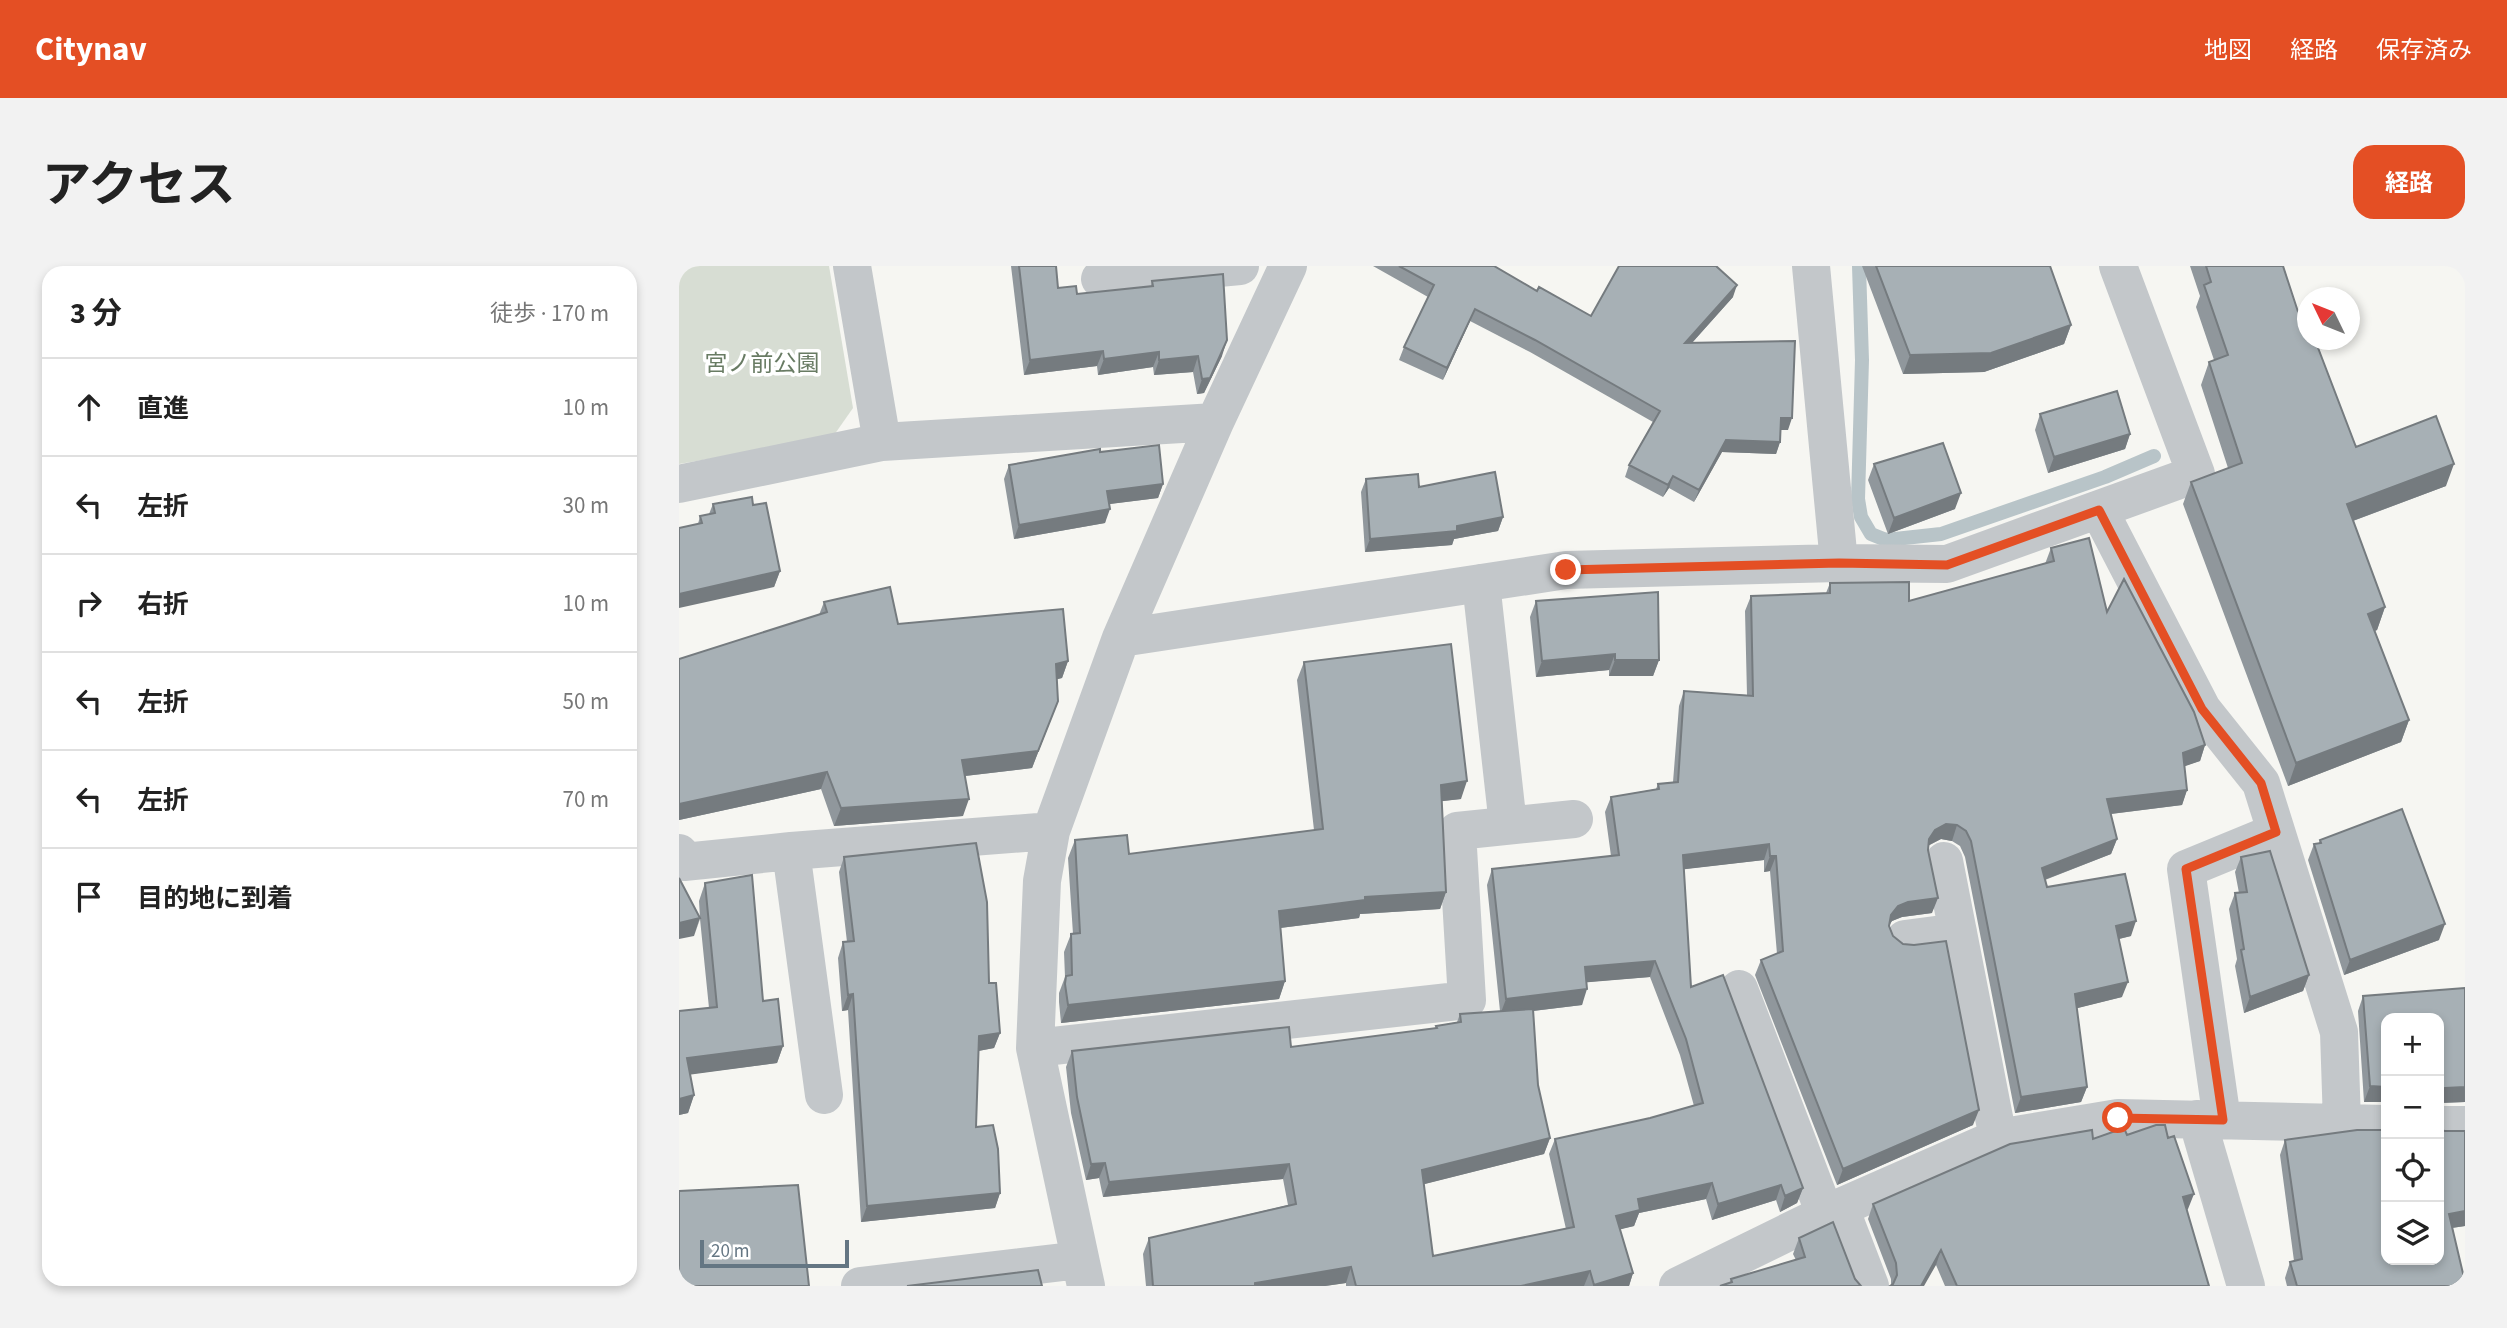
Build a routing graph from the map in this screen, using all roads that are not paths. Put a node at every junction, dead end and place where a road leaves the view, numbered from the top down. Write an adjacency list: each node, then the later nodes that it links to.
1 (852, 266): 8 (street)
2 (1240, 266): 6 (street)
3 (1288, 266): 7 (street)
4 (1811, 266): 11 (street)
5 (2118, 266): 10 (street)
6 (1100, 279)
7 (1215, 422): 8 (street); 13 (street)
8 (882, 442): 9 (street)
9 (679, 484)
10 (2099, 510): 11 (street); 17 (street)
11 (1839, 563): 12 (street)
12 (1481, 583): 13 (street); 15 (street)
13 (1121, 638): 16 (street)
14 (1574, 819): 15 (street)
15 (1508, 825): 24 (street)
16 (1051, 831): 18 (street); 24 (street)
17 (2276, 832): 26 (street); 27 (street)
18 (791, 850): 19 (street); 25 (street)
19 (679, 853)
20 (1944, 861): 21 (street)
21 (1958, 932): 22 (street); 31 (street)
22 (1905, 939)
23 (1739, 989): 32 (street)
24 (1035, 1048): 33 (street)
25 (824, 1095)
26 (2210, 1120): 27 (street); 31 (street); 37 (street)
27 (2342, 1123): 28 (street)
28 (2381, 1124)
29 (2444, 1125): 30 (street)
30 (2465, 1125)
31 (1998, 1138): 32 (street)
32 (1833, 1211): 35 (street); 36 (street)
33 (1083, 1273): 34 (street)
34 (860, 1286)
35 (1678, 1286)
36 (1870, 1286)
37 (2246, 1286)

